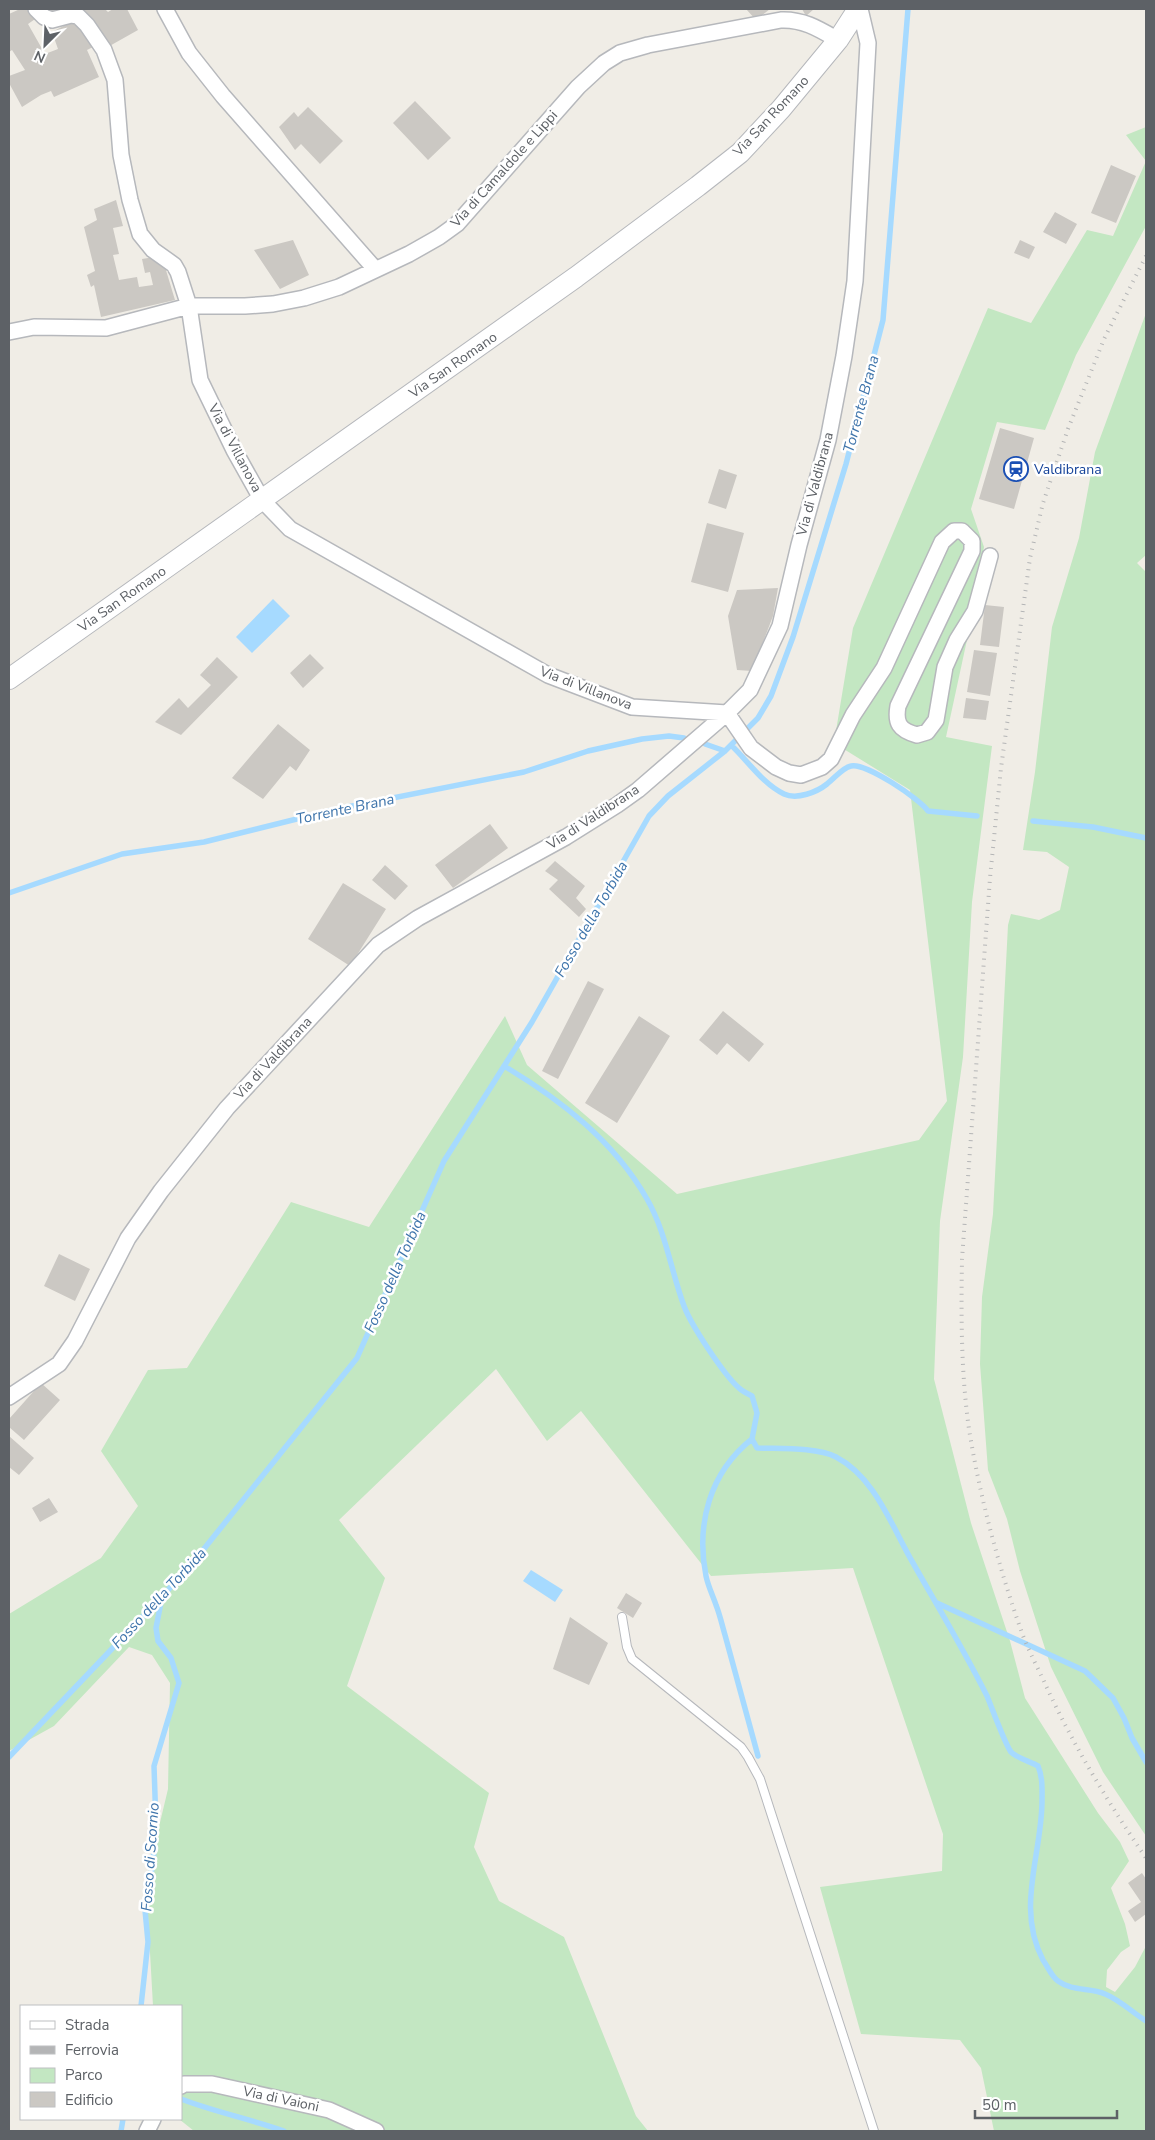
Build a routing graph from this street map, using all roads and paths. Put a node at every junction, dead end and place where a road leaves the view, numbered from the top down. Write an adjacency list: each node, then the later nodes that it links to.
1 (36, 9): 6 (street, Via di Villanova)
2 (165, 9): 5 (street)
3 (859, 9): 4 (street, Via San Romano); 11 (street, Via di Valdibrana)
4 (838, 40): 5 (street, Via di Camaldole e Lippi); 8 (street, Via San Romano)
5 (375, 269): 6 (street, Via di Camaldole e Lippi)
6 (189, 306): 7 (street, Via di Camaldole e Lippi); 8 (street, Via di Villanova)
7 (9, 332)
8 (262, 500): 10 (street, Via San Romano); 11 (street, Via di Villanova)
9 (990, 556): 11 (street)
10 (9, 678)
11 (727, 713): 12 (street, Via di Valdibrana)
12 (9, 1397)
13 (622, 1617): 16 (lane)
14 (182, 2085): 15 (street, Via di Vaioni)
15 (376, 2131)
16 (874, 2131)

